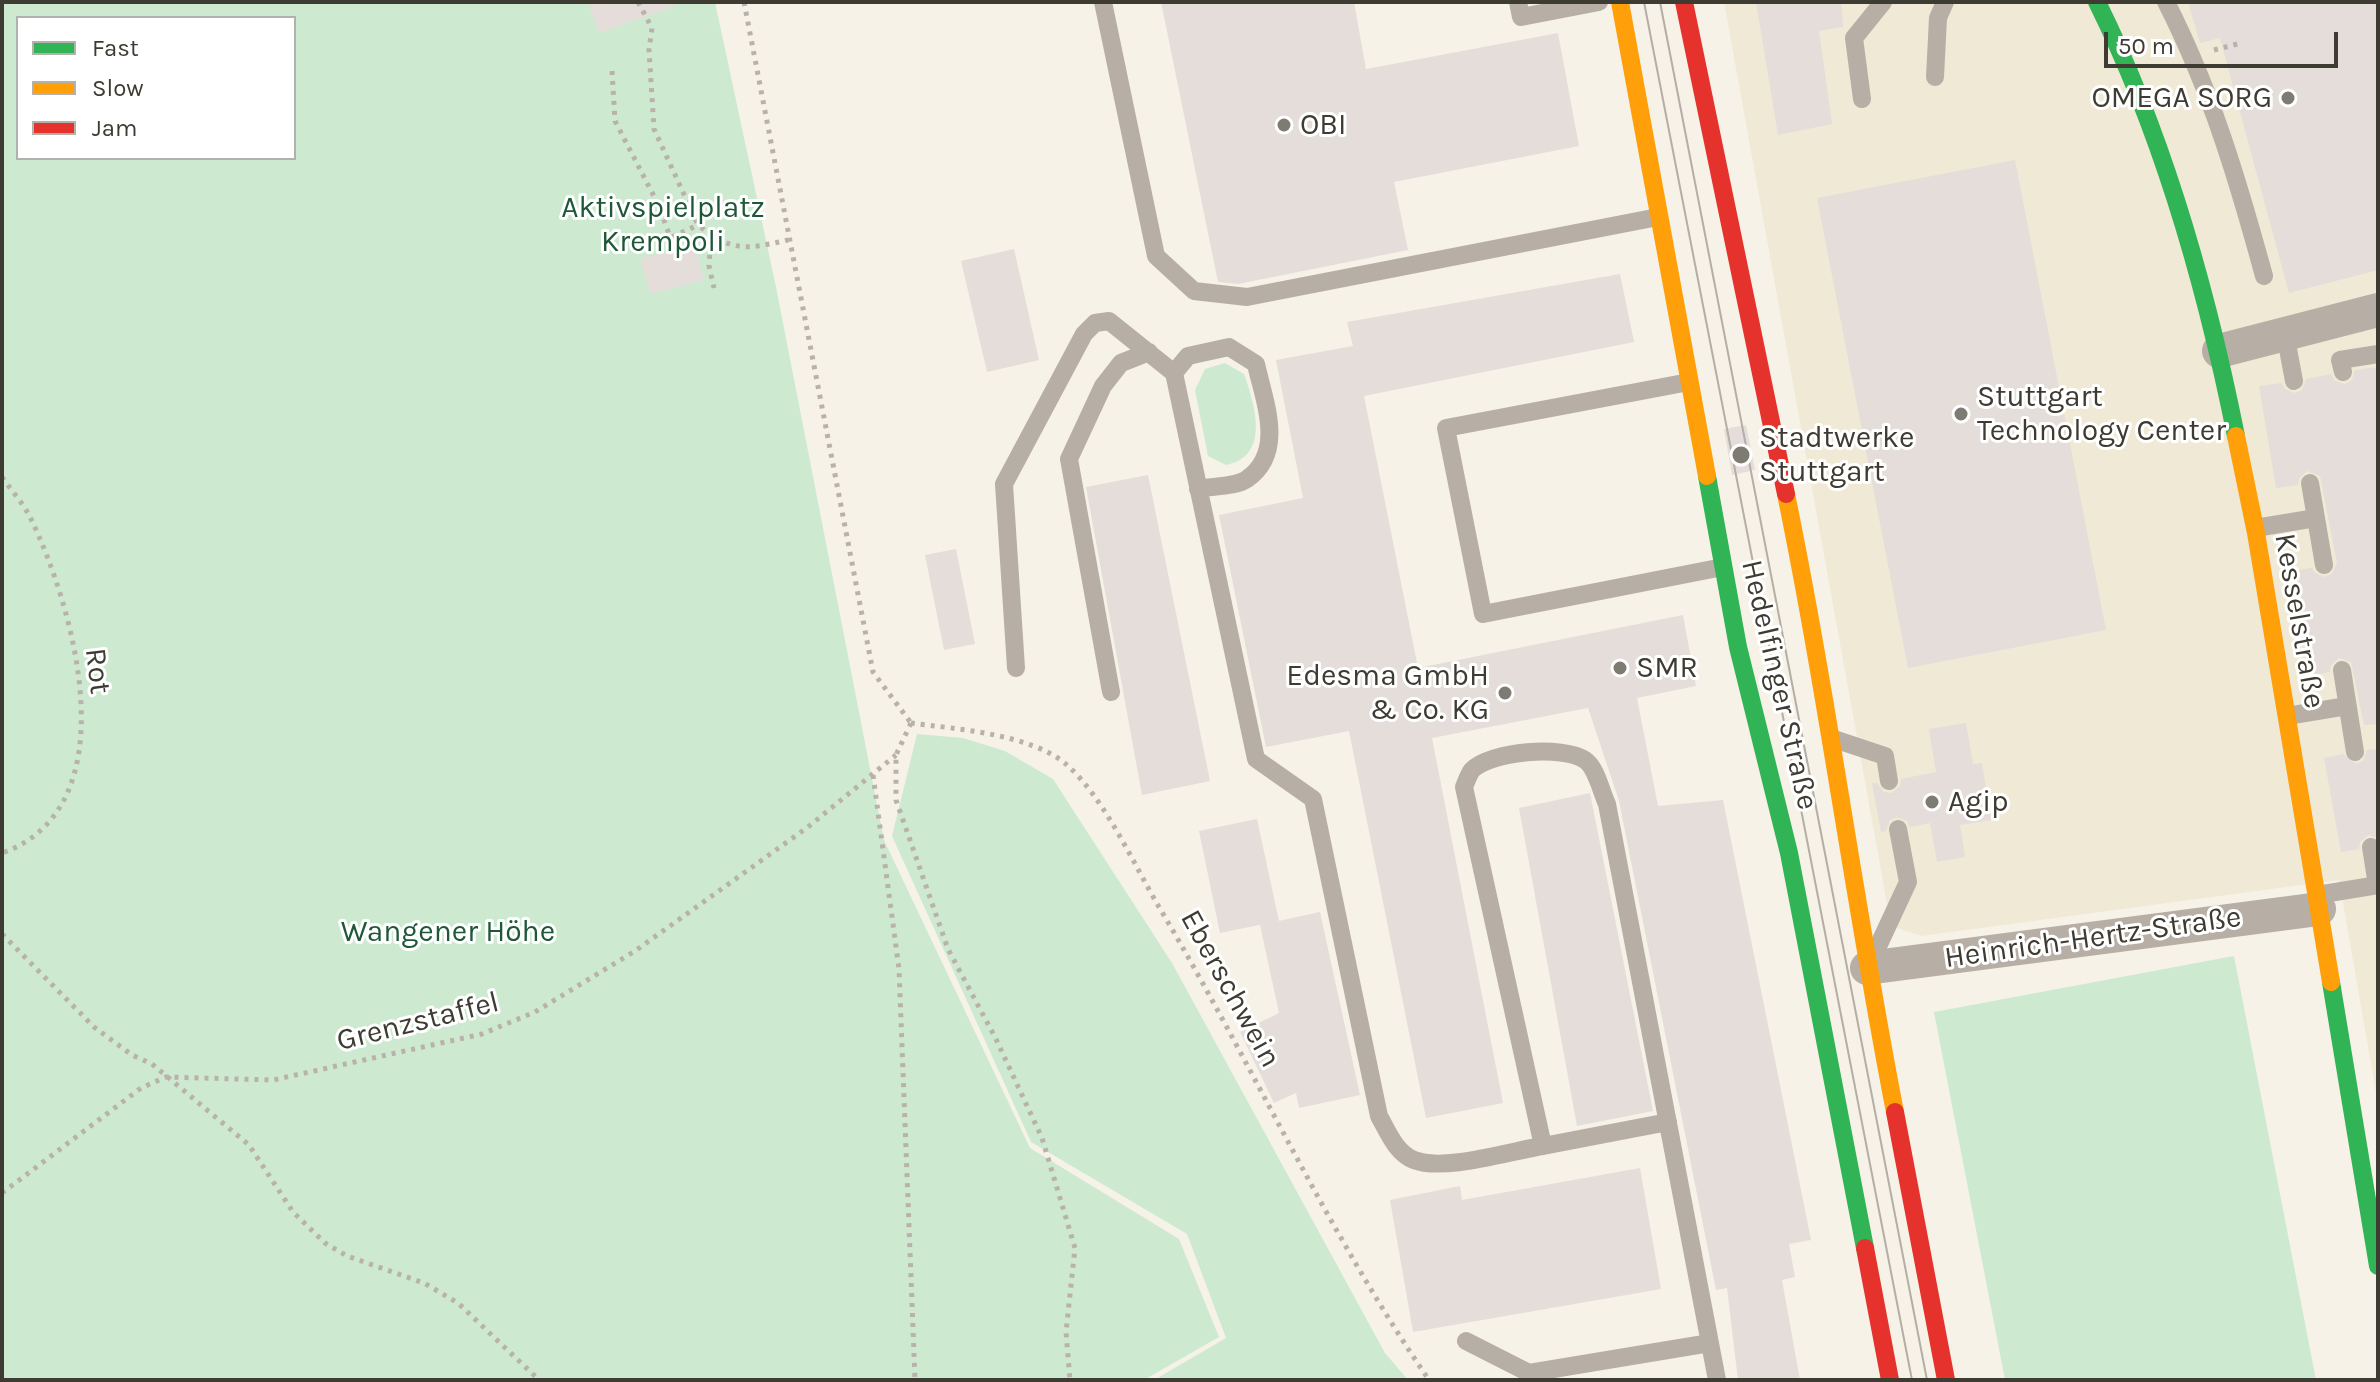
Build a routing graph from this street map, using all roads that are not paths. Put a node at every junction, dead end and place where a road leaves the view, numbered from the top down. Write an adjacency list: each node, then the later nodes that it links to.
1 (1103, 2): 12 (lane)
2 (1518, 2): 3 (lane)
3 (1599, 2)
4 (1620, 2): 12 (street, Hedelfinger Straße)
5 (1684, 2): 34 (street, Hedelfinger Straße)
6 (1883, 2): 11 (lane)
7 (1945, 2): 10 (lane)
8 (2097, 2): 16 (street, Kesselstraße)
9 (2166, 2): 13 (lane)
10 (1935, 77)
11 (1862, 99)
12 (1658, 217): 22 (street, Hedelfinger Straße)
13 (2264, 276)
14 (2378, 310): 15 (street)
15 (2285, 333): 16 (street); 21 (lane)
16 (2219, 351): 26 (street, Kesselstraße)
17 (1149, 352): 20 (lane); 29 (lane); 31 (lane)
18 (2378, 354): 19 (lane)
19 (2343, 372)
20 (1174, 373): 24 (lane); 24 (lane)
21 (2294, 381)
22 (1689, 382): 28 (street, Hedelfinger Straße); 28 (lane)
23 (2310, 483): 25 (lane)
24 (1198, 489): 43 (lane)
25 (2316, 518): 26 (lane); 27 (lane)
26 (2255, 528): 33 (street, Kesselstraße)
27 (2324, 565)
28 (1723, 567): 48 (street, Hedelfinger Straße)
29 (1016, 668)
30 (2342, 670): 32 (lane)
31 (1111, 692)
32 (2347, 706): 33 (lane); 35 (lane)
33 (2287, 716): 40 (street, Kesselstraße)
34 (1830, 738): 36 (lane); 41 (street, Hedelfinger Straße)
35 (2355, 752)
36 (1889, 781)
37 (1898, 829): 41 (lane)
38 (2374, 859): 39 (lane)
39 (2378, 885): 40 (lane)
40 (2318, 902): 41 (street, Heinrich-Hertz-Straße); 44 (street, Kesselstraße)
41 (1867, 968): 49 (street, Hedelfinger Straße)
42 (1668, 1122): 43 (lane); 43 (lane); 46 (lane)
43 (1543, 1146)
44 (2378, 1264)
45 (1466, 1341): 46 (lane)
46 (1710, 1343): 47 (lane)
47 (1717, 1380)
48 (1890, 1380)
49 (1946, 1380)

